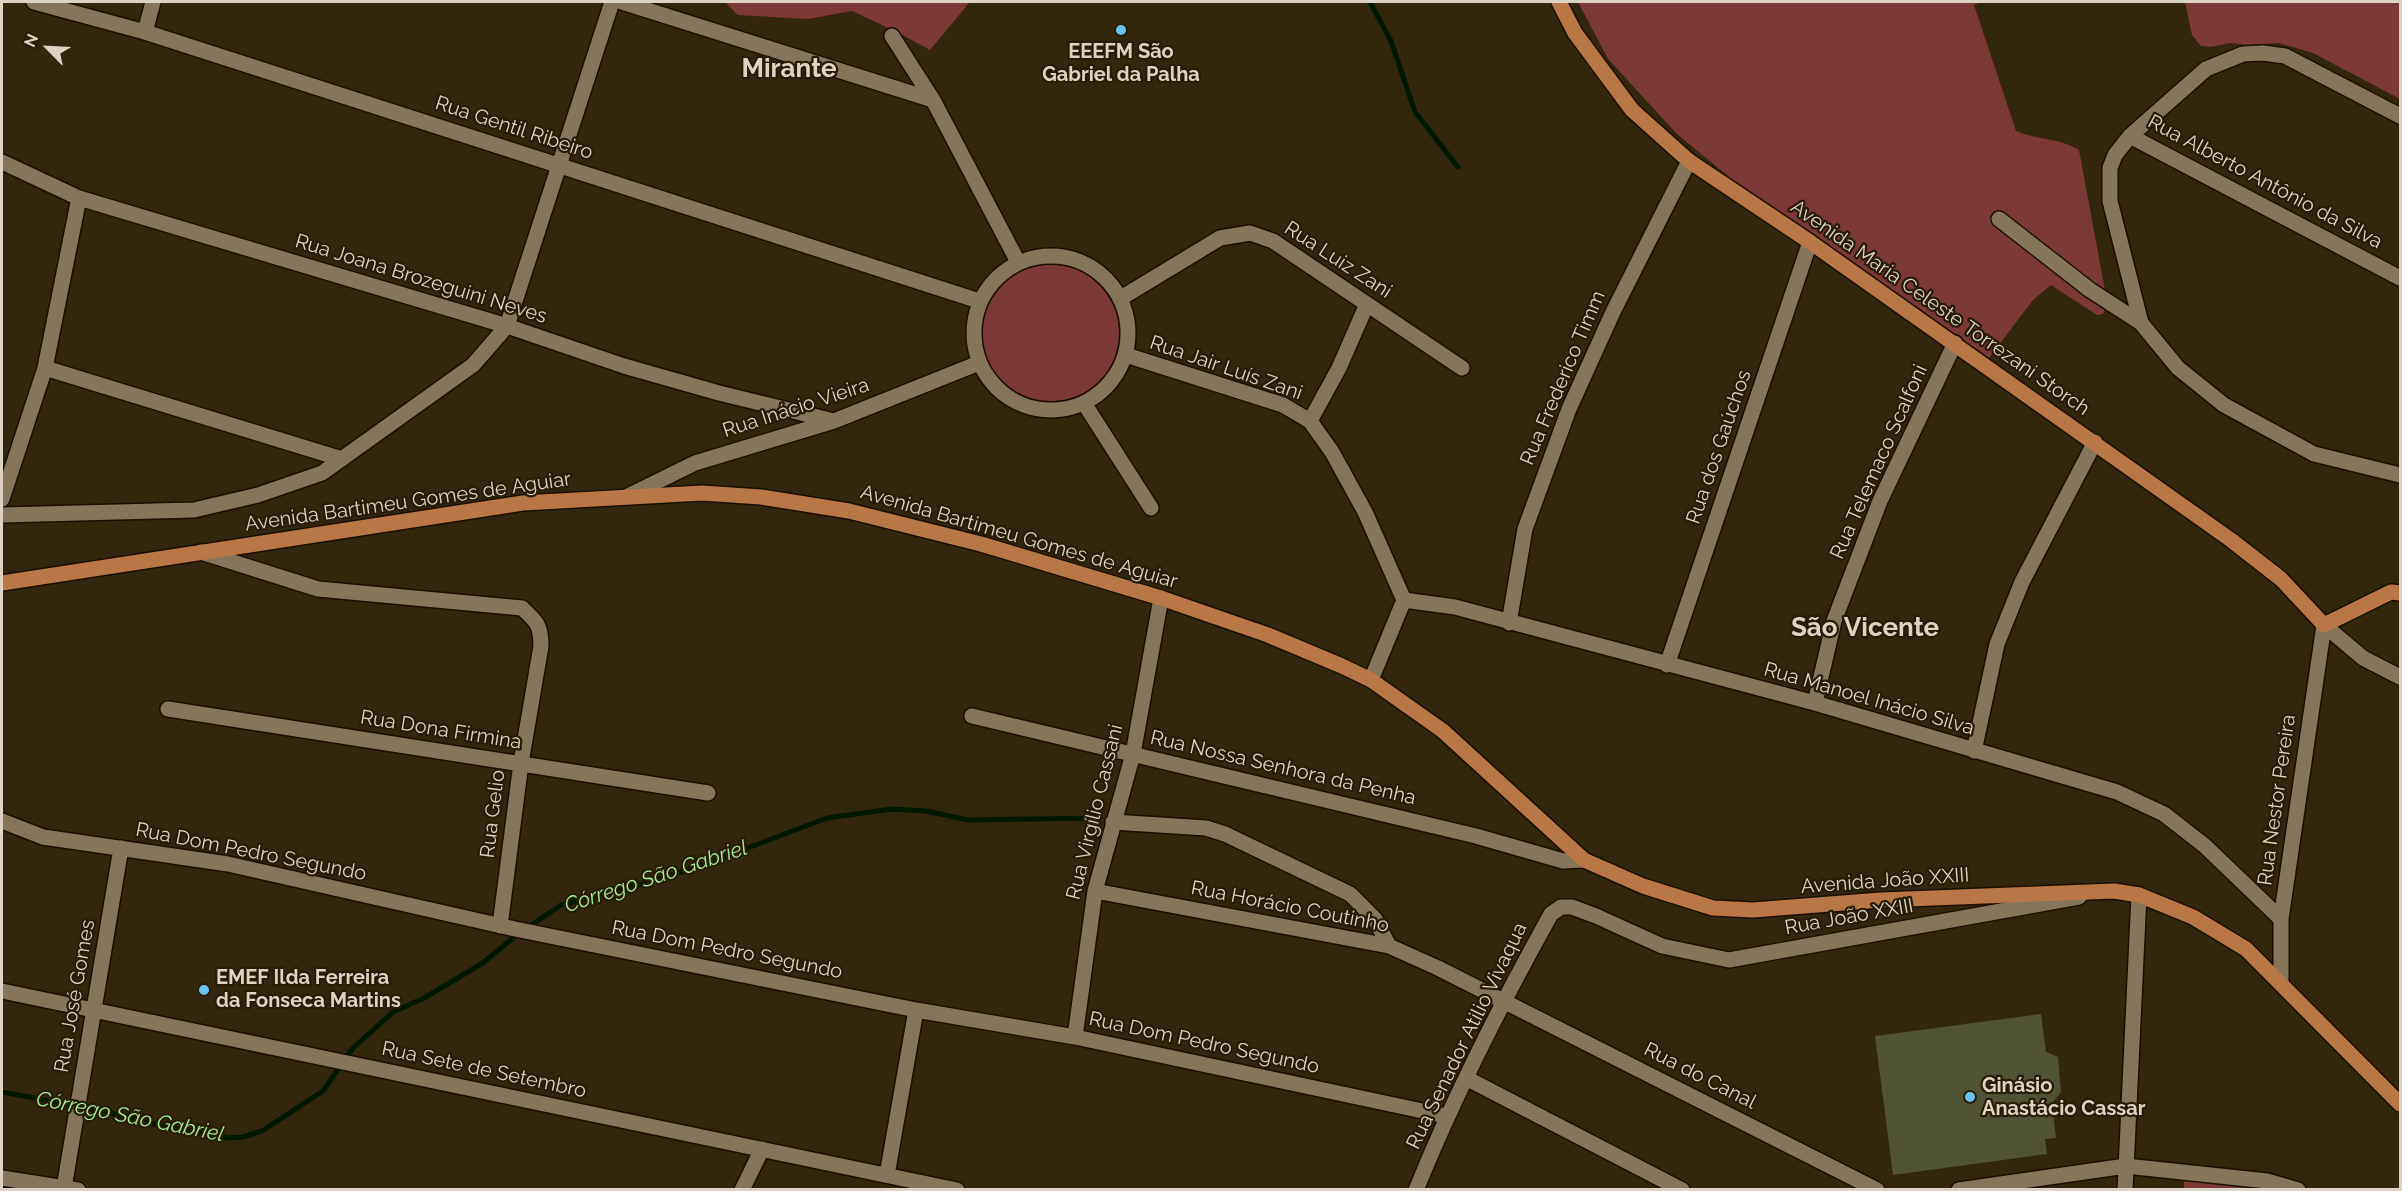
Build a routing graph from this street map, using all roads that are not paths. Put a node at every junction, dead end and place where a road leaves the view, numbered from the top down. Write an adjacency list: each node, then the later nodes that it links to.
1 (34, 2): 6 (street, Rua Gentil Ribeiro)
2 (153, 2): 6 (street)
3 (612, 2): 13 (street)
4 (622, 2): 8 (street)
5 (1559, 2): 11 (main road, Avenida Maria Celeste Torrezani Storch)
6 (145, 32): 13 (street, Rua Gentil Ribeiro)
7 (892, 36): 8 (street)
8 (933, 100): 17 (street)
9 (2400, 116): 10 (street, Rua Alberto Antônio da Silva)
10 (2130, 136): 18 (street, Rua Alberto Antônio da Silva); 22 (street)
11 (1689, 161): 16 (main road, Avenida Maria Celeste Torrezani Storch); 44 (street, Rua Frederico Timm)
12 (2, 162): 14 (street, Rua Joana Brozeguini Neves)
13 (559, 165): 20 (street, Rua Gentil Ribeiro); 23 (street)
14 (79, 198): 23 (street, Rua Joana Brozeguini Neves); 27 (street)
15 (1999, 219): 22 (street)
16 (1810, 242): 24 (main road, Avenida Maria Celeste Torrezani Storch); 46 (street, Rua dos Gaúchos)
17 (1018, 262): 19 (street); 20 (street)
18 (2400, 278)
19 (1121, 298): 21 (street, Rua Luiz Zani); 25 (street)
20 (979, 301): 26 (street)
21 (1367, 304): 28 (street, Rua Luiz Zani); 30 (street)
22 (2141, 323): 34 (street)
23 (507, 326): 31 (street, Rua Joana Brozeguini Neves); 33 (street)
24 (1955, 343): 32 (main road, Avenida Maria Celeste Torrezani Storch); 49 (street, Rua Telemaco Scalfoni)
25 (1126, 355): 29 (street); 30 (street, Rua Jair Luís Zani)
26 (979, 363): 29 (street); 31 (street, Rua Inácio Vieira)
27 (45, 368): 33 (street); 36 (street)
28 (1462, 368)
29 (1084, 404): 37 (street)
30 (1310, 421): 43 (street, Rua Jair Luís Zani)
31 (834, 422): 35 (street, Rua Inácio Vieira)
32 (2095, 442): 45 (main road, Avenida Maria Celeste Torrezani Storch); 52 (street)
33 (342, 459): 38 (street)
34 (2400, 475)
35 (628, 496): 39 (main road, Avenida Bartimeu Gomes de Aguiar); 42 (main road, Avenida Bartimeu Gomes de Aguiar)
36 (2, 499)
37 (1150, 508)
38 (2, 515)
39 (201, 552): 40 (main road, Avenida Bartimeu Gomes de Aguiar); 54 (street, Rua Gelio)
40 (2, 583)
41 (2400, 593): 45 (main road)
42 (1161, 598): 48 (main road, Avenida Bartimeu Gomes de Aguiar); 53 (street, Rua Virgílio Cassani)
43 (1404, 600): 44 (street, Rua Manoel Inácio Silva); 48 (street)
44 (1509, 622): 46 (street, Rua Manoel Inácio Silva)
45 (2324, 625): 47 (street); 64 (street, Rua Nestor Pereira)
46 (1667, 665): 49 (street, Rua Manoel Inácio Silva)
47 (2400, 677)
48 (1371, 680): 59 (main road, Avenida João XXIII)
49 (1815, 703): 52 (street, Rua Manoel Inácio Silva)
50 (168, 709): 54 (street, Rua Dona Firmina)
51 (972, 716): 53 (street, Rua Nossa Senhora da Penha)
52 (1974, 751): 64 (street, Rua Manoel Inácio Silva)
53 (1133, 754): 57 (street, Rua Virgílio Cassani); 59 (street, Rua Nossa Senhora da Penha)
54 (521, 763): 55 (street, Rua Dona Firmina); 65 (street, Rua Gelio)
55 (708, 793)
56 (2, 821): 58 (street, Rua Dom Pedro Segundo)
57 (1113, 822): 60 (street, Rua Virgílio Cassani); 66 (street)
58 (121, 848): 65 (street, Rua Dom Pedro Segundo); 70 (street, Rua José Gomes)
59 (1584, 860): 61 (main road, Avenida João XXIII)
60 (1095, 891): 66 (street, Rua Horácio Coutinho); 72 (street, Rua Virgílio Cassani)
61 (2114, 891): 62 (main road, Avenida João XXIII); 63 (street, Rua João XXIII)
62 (2139, 895): 67 (main road, Avenida João XXIII); 77 (street)
63 (1596, 916): 69 (street, Rua Senador Atilio Vivaqua)
64 (2281, 919): 67 (street, Rua Nestor Pereira)
65 (507, 927): 71 (street, Rua Dom Pedro Segundo)
66 (1389, 946): 69 (street, Rua Horácio Coutinho)
67 (2282, 982): 74 (main road, Avenida João XXIII)
68 (2, 991): 70 (street, Rua Sete de Setembro)
69 (1503, 1001): 73 (street, Rua Senador Atilio Vivaqua); 85 (street, Rua do Canal)
70 (93, 1010): 76 (street, Rua Sete de Setembro); 80 (street, Rua José Gomes)
71 (916, 1010): 72 (street, Rua Dom Pedro Segundo); 78 (street)
72 (1075, 1037): 75 (street, Rua Dom Pedro Segundo)
73 (1466, 1078): 75 (street, Rua Senador Atilio Vivaqua); 84 (street)
74 (2400, 1099)
75 (1446, 1116): 83 (street, Rua Senador Atilio Vivaqua)
76 (762, 1149): 78 (street, Rua Sete de Setembro); 81 (street)
77 (2126, 1166): 86 (street); 87 (street); 88 (street)
78 (887, 1175): 82 (street, Rua Sete de Setembro)
79 (2, 1178): 80 (street)
80 (71, 1189)
81 (742, 1190)
82 (957, 1190)
83 (1416, 1190)
84 (1682, 1190)
85 (1877, 1190)
86 (1959, 1190)
87 (2125, 1190)
88 (2298, 1190)

